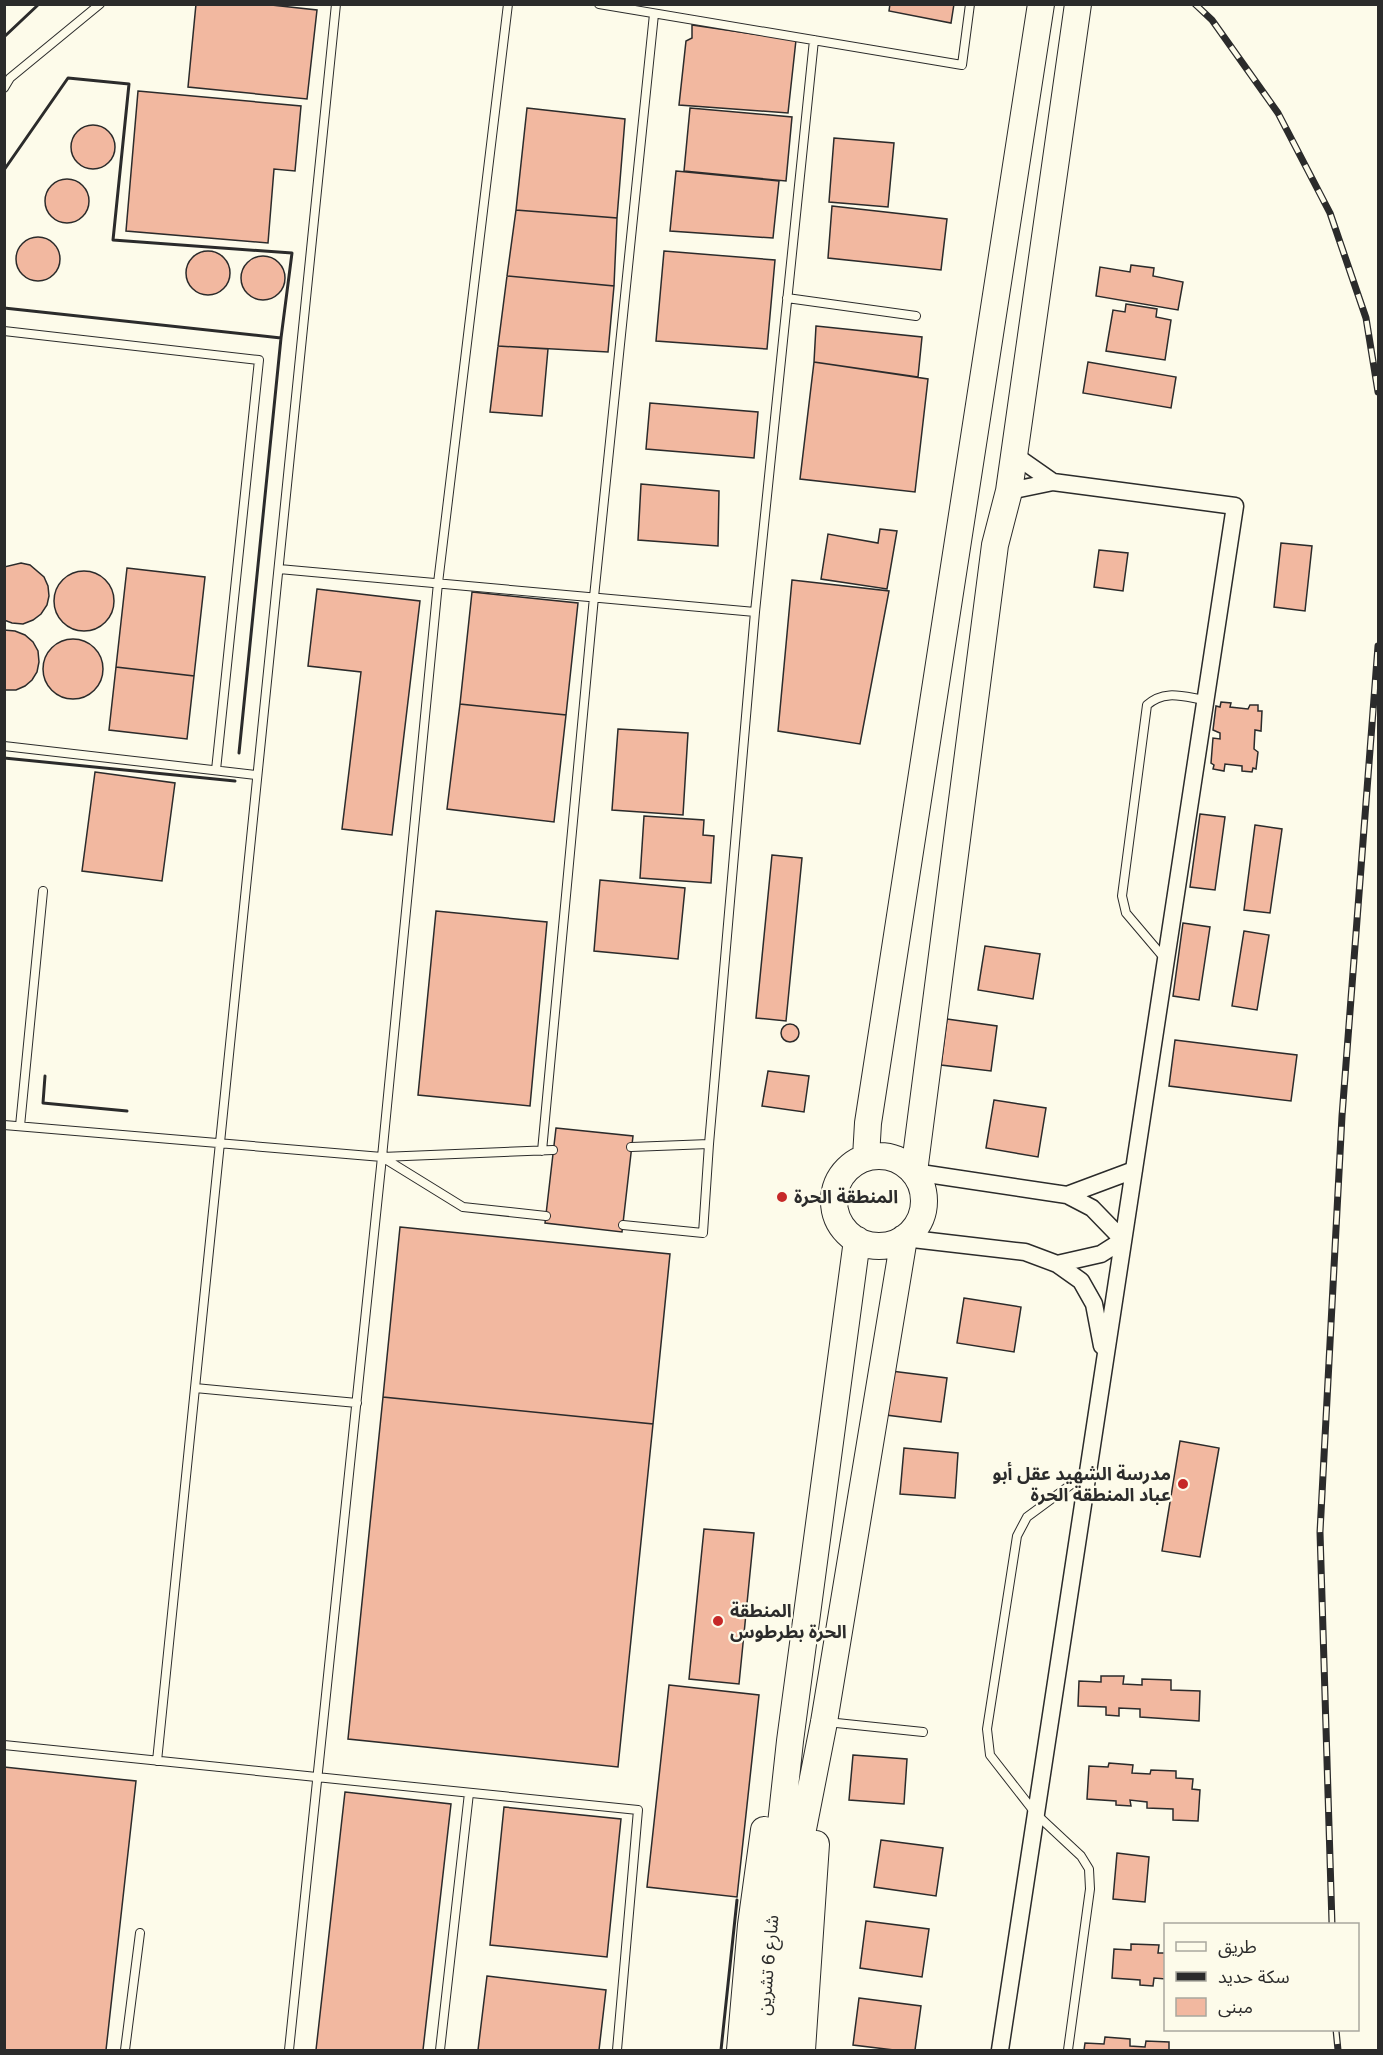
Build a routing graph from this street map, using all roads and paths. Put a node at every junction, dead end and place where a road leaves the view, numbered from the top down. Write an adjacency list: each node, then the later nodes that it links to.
1 (100, 4): 10 (lane)
2 (336, 4): 17 (lane)
3 (508, 4): 18 (lane)
4 (599, 4): 8 (lane)
5 (970, 4): 9 (lane)
6 (1041, 4): 35 (main road)
7 (1078, 4): 14 (main road)
8 (654, 14): 9 (lane); 19 (lane)
9 (814, 40): 11 (lane)
10 (4, 88)
11 (787, 298): 12 (lane); 20 (lane)
12 (916, 316)
13 (4, 332): 23 (lane)
14 (1013, 454): 15 (street); 16 (main road)
15 (1053, 482): 16 (street); 21 (street)
16 (1009, 491): 37 (main road)
17 (279, 569): 18 (lane); 24 (lane)
18 (438, 583): 19 (lane); 34 (lane)
19 (594, 597): 20 (lane); 33 (lane)
20 (755, 612): 30 (lane)
21 (1206, 700): 26 (street); 26 (lane)
22 (4, 746): 23 (lane)
23 (216, 770): 24 (lane)
24 (256, 775): 29 (lane)
25 (44, 891): 28 (lane)
26 (1166, 960): 36 (street)
27 (4, 1125): 28 (lane)
28 (20, 1126): 29 (lane)
29 (220, 1144): 34 (lane); 46 (lane)
30 (709, 1144): 31 (lane); 40 (lane)
31 (631, 1147)
32 (553, 1150): 33 (lane)
33 (542, 1151): 34 (lane)
34 (382, 1157): 39 (lane); 47 (lane)
35 (866, 1157): 37 (main road); 42 (main road)
36 (1134, 1170): 38 (street); 43 (street)
37 (914, 1172): 38 (street); 41 (main road)
38 (1067, 1195): 43 (street)
39 (546, 1216)
40 (623, 1225)
41 (904, 1238): 42 (main road); 44 (street); 50 (main road)
42 (856, 1240): 51 (main road)
43 (1124, 1240): 44 (street); 45 (street)
44 (1057, 1264): 45 (street)
45 (1104, 1366): 48 (street)
46 (195, 1388): 47 (lane); 53 (lane)
47 (357, 1403): 54 (lane)
48 (1088, 1472): 56 (street); 56 (lane)
49 (923, 1732): 50 (lane)
50 (821, 1734): 57 (main road); 66 (main road)
51 (790, 1741): 57 (main road); 63 (main road)
52 (4, 1745): 53 (lane)
53 (157, 1761): 54 (lane)
54 (317, 1777): 55 (lane); 60 (lane)
55 (469, 1793): 61 (lane); 62 (lane)
56 (1036, 1814): 67 (street); 68 (lane)
57 (785, 1880): 64 (main road, شارع 6 تشرين); 65 (main road, شارع 6 تشرين)
58 (140, 1933): 59 (lane)
59 (126, 2050)
60 (288, 2050)
61 (440, 2050)
62 (617, 2050)
63 (740, 2050)
64 (761, 2050)
65 (783, 2050)
66 (802, 2050)
67 (1000, 2050)
68 (1068, 2050)

